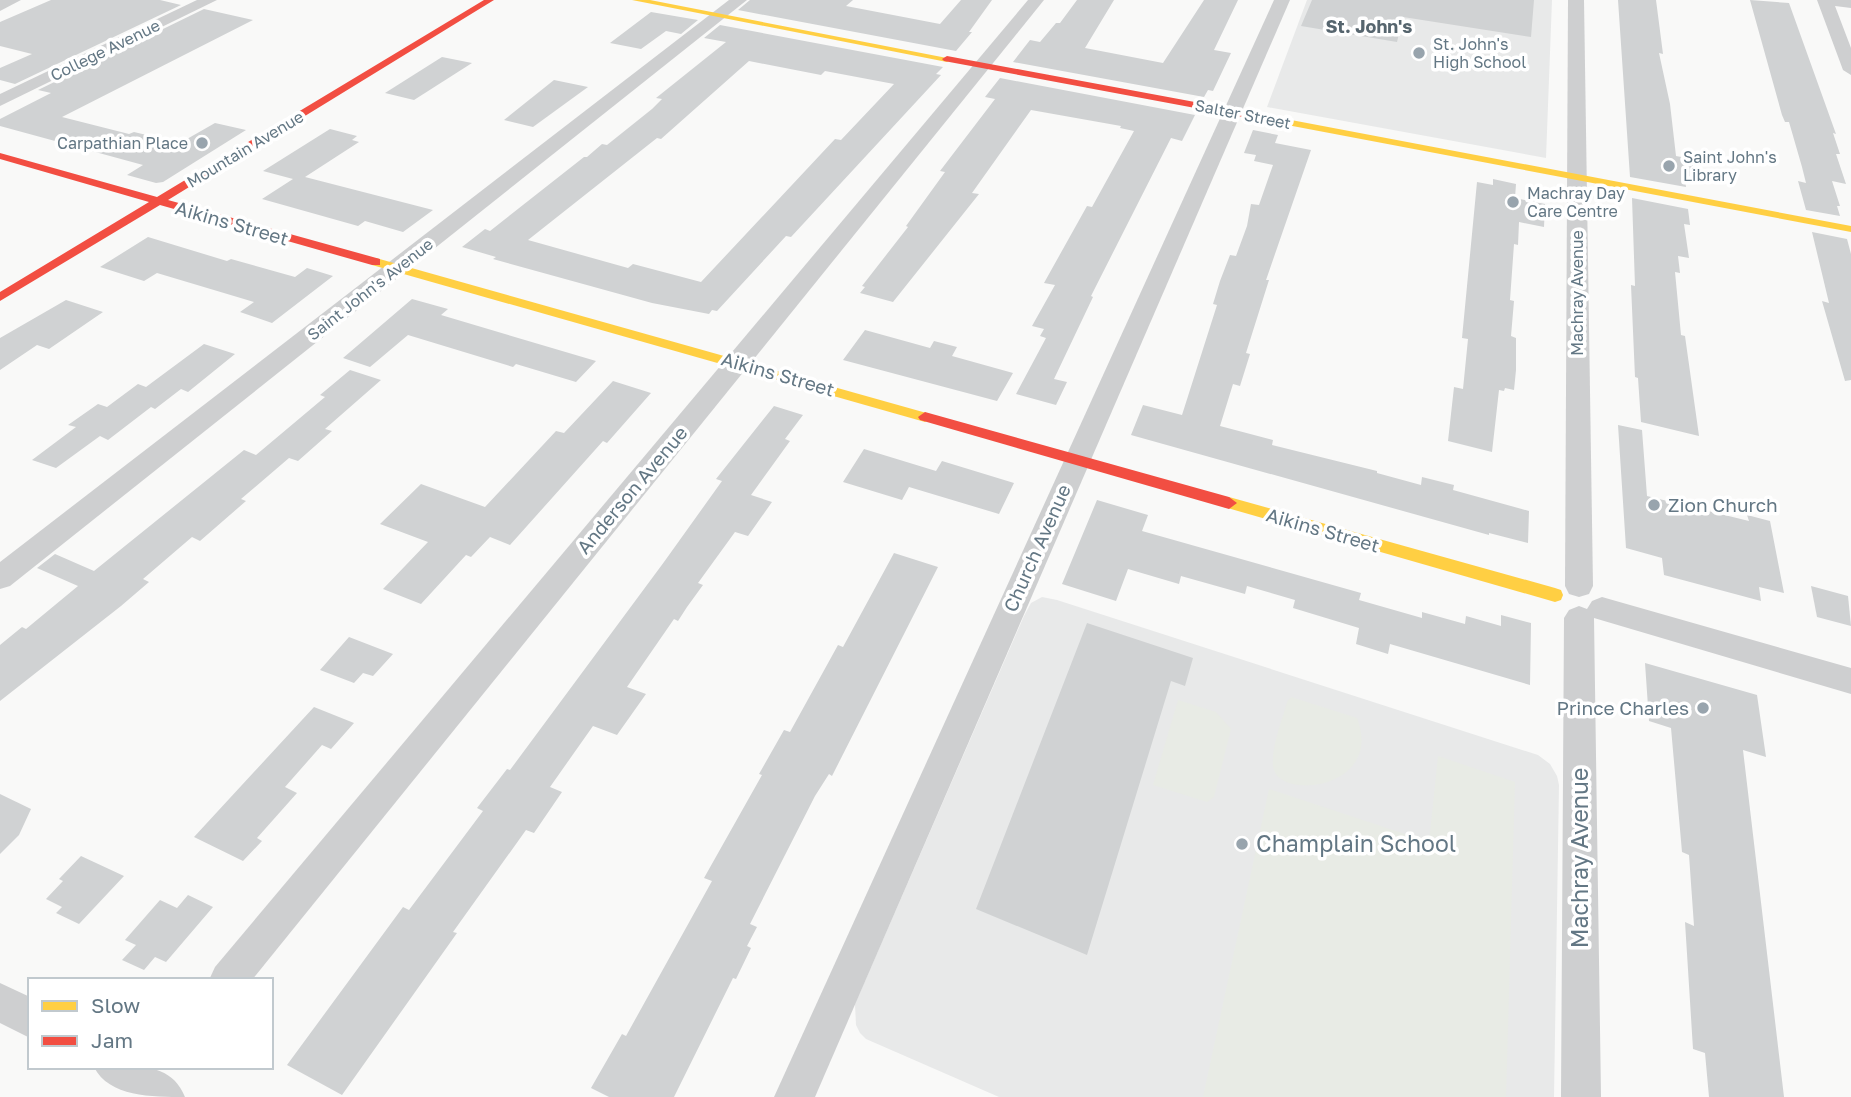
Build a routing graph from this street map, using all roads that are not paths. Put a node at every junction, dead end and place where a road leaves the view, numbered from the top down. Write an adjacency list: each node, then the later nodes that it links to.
1 (13, 0): 11 (street)
2 (209, 0): 15 (street, College Avenue)
3 (490, 0): 19 (main road, Mountain Avenue)
4 (636, 0): 12 (main road, Salter Street)
5 (740, 0): 12 (street, Saint John's Avenue)
6 (1036, 0): 13 (street, Anderson Avenue)
7 (1282, 0): 16 (street, Church Avenue)
8 (1576, 0): 18 (street, Machray Avenue)
9 (1825, 0): 10 (street); 14 (street)
10 (1851, 4)
11 (0, 6)
12 (719, 16): 13 (main road, Salter Street); 21 (street, Saint John's Avenue)
13 (982, 64): 16 (main road, Salter Street); 23 (street, Anderson Avenue)
14 (1851, 71)
15 (0, 101)
16 (1232, 111): 18 (main road, Salter Street); 24 (street, Church Avenue)
17 (0, 156): 19 (main road, Aikins Street)
18 (1577, 178): 20 (main road, Salter Street); 26 (street, Machray Avenue)
19 (158, 202): 21 (main road, Aikins Street); 22 (main road, Mountain Avenue)
20 (1851, 229)
21 (396, 270): 23 (main road, Aikins Street); 25 (street, Saint John's Avenue)
22 (0, 298)
23 (737, 363): 24 (main road, Aikins Street); 28 (street, Anderson Avenue)
24 (1077, 460): 26 (main road, Aikins Street); 31 (street, Church Avenue)
25 (0, 578)
26 (1579, 602): 27 (street, Aikins Street); 32 (street, Machray Avenue)
27 (1851, 681)
28 (230, 978)
29 (0, 1002): 30 (street)
30 (28, 1018)
31 (794, 1097)
32 (1581, 1097)

